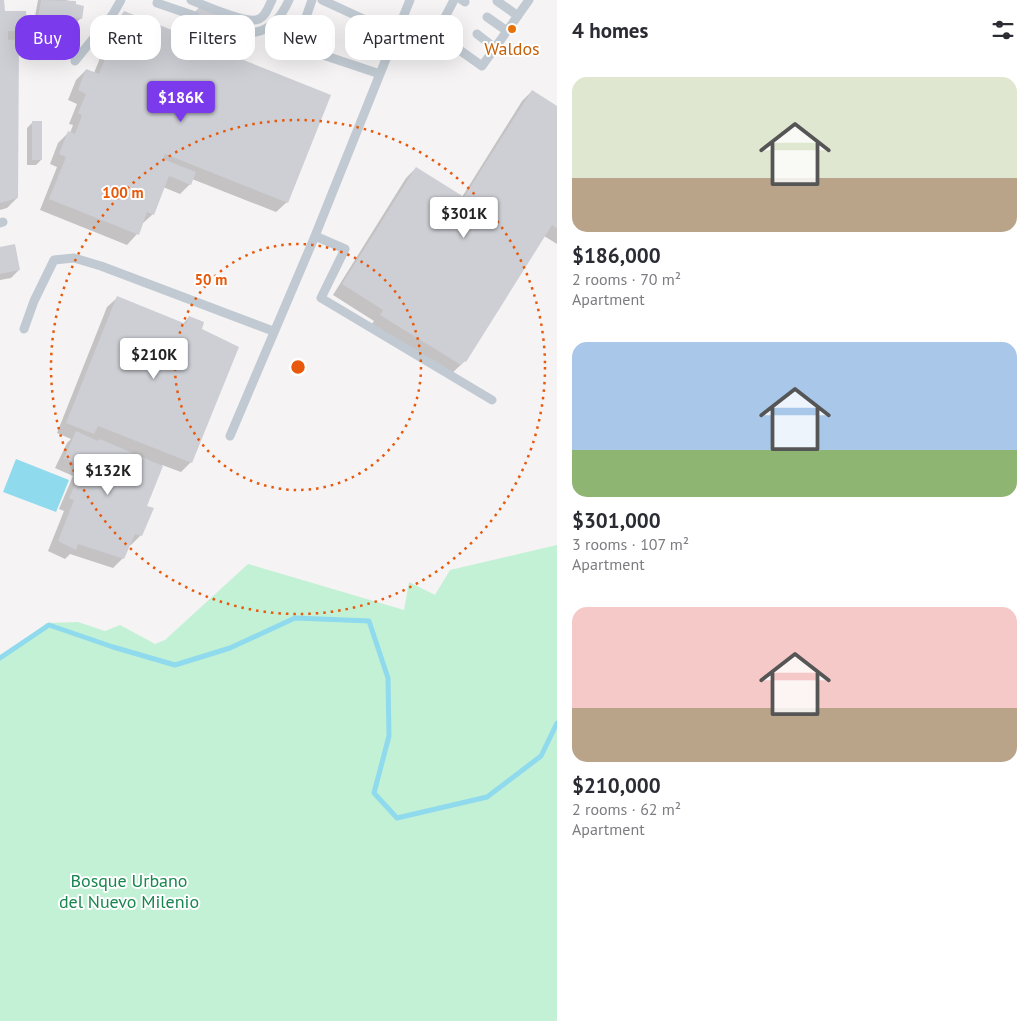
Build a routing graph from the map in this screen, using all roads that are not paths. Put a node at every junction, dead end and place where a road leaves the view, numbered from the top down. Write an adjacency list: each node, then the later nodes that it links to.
1 (121, 0): 22 (lane)
2 (158, 0): 12 (lane)
3 (191, 0): 4 (lane)
4 (272, 0)
5 (289, 0): 18 (lane)
6 (312, 0): 23 (lane)
7 (322, 0): 13 (lane)
8 (410, 0): 14 (lane)
9 (454, 0): 20 (lane)
10 (529, 0): 15 (lane)
11 (497, 1): 15 (lane)
12 (191, 15)
13 (355, 15)
14 (404, 15)
15 (518, 16): 17 (lane)
16 (487, 18): 17 (lane)
17 (507, 31): 20 (lane)
18 (255, 33)
19 (477, 34): 20 (lane)
20 (495, 48)
21 (386, 60): 23 (lane)
22 (75, 61)
23 (380, 74): 24 (lane)
24 (315, 236): 26 (lane); 27 (lane)
25 (24, 329): 26 (lane)
26 (273, 331): 28 (lane)
27 (492, 400)
28 (230, 436)

